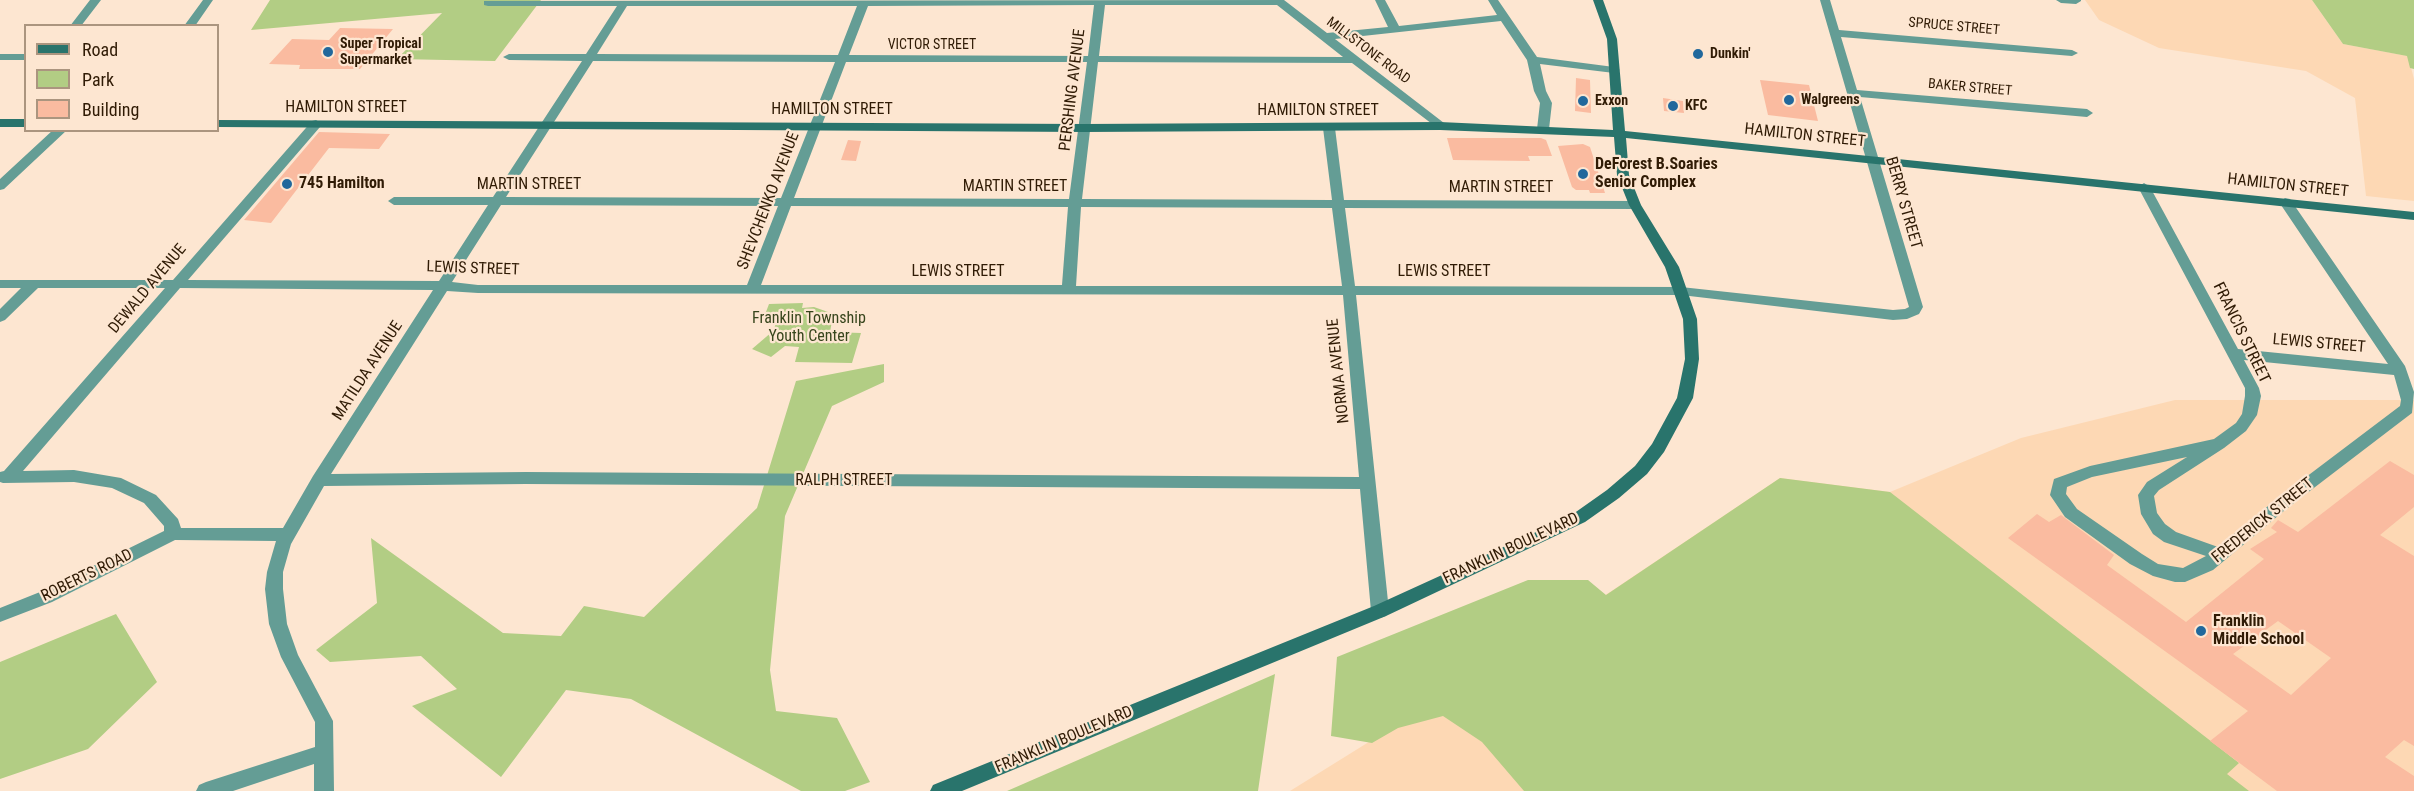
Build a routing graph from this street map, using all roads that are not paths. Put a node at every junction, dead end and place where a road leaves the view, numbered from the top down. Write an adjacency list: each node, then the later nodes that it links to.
1 (96, 0): 16 (street)
2 (207, 0): 17 (street)
3 (1380, 0): 18 (street)
4 (1493, 0): 15 (street)
5 (1598, 0): 30 (street, FRANKLIN BOULEVARD)
6 (1825, 0): 19 (street, BERRY STREET)
7 (2061, 0): 10 (street)
8 (625, 1): 11 (street); 13 (street); 25 (street, MATILDA AVENUE)
9 (1279, 1): 12 (street); 20 (street, MILLSTONE ROAD)
10 (2076, 1)
11 (864, 2): 14 (street); 26 (street, SHEVCHENKO AVENUE)
12 (1129, 2): 14 (street)
13 (488, 3)
14 (1100, 3): 27 (street, PERSHING AVENUE)
15 (1505, 17): 18 (street); 29 (street)
16 (77, 24)
17 (190, 24)
18 (1395, 29): 20 (street)
19 (1834, 33): 21 (street, SPRUCE STREET); 31 (street, BERRY STREET)
20 (1325, 37): 28 (street, MILLSTONE ROAD)
21 (2072, 53)
22 (0, 57): 23 (street)
23 (24, 57)
24 (509, 57): 25 (street, VICTOR STREET)
25 (589, 58): 26 (street, VICTOR STREET); 37 (street, MATILDA AVENUE)
26 (840, 60): 27 (street, VICTOR STREET); 39 (street, SHEVCHENKO AVENUE)
27 (1094, 60): 28 (street, VICTOR STREET); 40 (street, PERSHING AVENUE)
28 (1356, 60): 38 (street, MILLSTONE ROAD)
29 (1533, 60): 30 (street); 42 (street)
30 (1614, 70): 44 (street, FRANKLIN BOULEVARD)
31 (1852, 93): 32 (street, BAKER STREET); 45 (street, BERRY STREET)
32 (2087, 113)
33 (0, 123): 34 (street)
34 (24, 123)
35 (219, 124): 36 (street, HAMILTON STREET)
36 (316, 124): 37 (street, HAMILTON STREET); 58 (street, DEWALD AVENUE)
37 (546, 125): 39 (street, HAMILTON STREET); 49 (street, MATILDA AVENUE)
38 (1440, 126): 41 (street, HAMILTON STREET); 42 (street, HAMILTON STREET)
39 (816, 127): 40 (street, HAMILTON STREET); 50 (street, SHEVCHENKO AVENUE)
40 (1084, 128): 41 (street, HAMILTON STREET); 52 (street, PERSHING AVENUE)
41 (1329, 128): 53 (street, NORMA AVENUE)
42 (1544, 129): 44 (street, HAMILTON STREET)
43 (59, 132): 46 (street)
44 (1618, 134): 45 (street, HAMILTON STREET); 54 (street, FRANKLIN BOULEVARD)
45 (1874, 160): 47 (street, HAMILTON STREET); 64 (street, BERRY STREET)
46 (0, 186)
47 (2144, 187): 51 (street, HAMILTON STREET); 66 (street, FRANCIS STREET)
48 (394, 201): 49 (street, MARTIN STREET)
49 (497, 202): 50 (street, MARTIN STREET); 59 (street, MATILDA AVENUE)
50 (787, 202): 52 (street, MARTIN STREET); 60 (street, SHEVCHENKO AVENUE)
51 (2285, 202): 55 (street, HAMILTON STREET); 67 (street, FREDERICK STREET)
52 (1075, 204): 53 (street, MARTIN STREET); 61 (street, PERSHING AVENUE)
53 (1338, 204): 54 (street, MARTIN STREET); 62 (street, NORMA AVENUE)
54 (1635, 205): 63 (street, FRANKLIN BOULEVARD)
55 (2414, 216)
56 (0, 285): 57 (street, LEWIS STREET)
57 (33, 285): 58 (street, LEWIS STREET); 65 (street)
58 (175, 285): 59 (street, LEWIS STREET); 69 (street, DEWALD AVENUE)
59 (444, 287): 60 (street, LEWIS STREET); 70 (street, MATILDA AVENUE)
60 (753, 288): 61 (street, LEWIS STREET)
61 (1069, 290): 62 (street, LEWIS STREET)
62 (1349, 290): 63 (street, LEWIS STREET); 71 (street, NORMA AVENUE)
63 (1681, 291): 64 (street, LEWIS STREET); 75 (street, FRANKLIN BOULEVARD)
64 (1914, 311)
65 (0, 317)
66 (2235, 354): 67 (street, LEWIS STREET); 68 (street, FRANCIS STREET)
67 (2400, 370): 74 (street, FREDERICK STREET)
68 (2219, 444): 74 (street, FRANCIS STREET); 74 (street, FREDERICK STREET)
69 (4, 477): 72 (street)
70 (319, 480): 71 (street, RALPH STREET); 73 (street, MATILDA AVENUE)
71 (1368, 483): 75 (street, NORMA AVENUE)
72 (173, 534): 73 (street); 76 (street, ROBERTS ROAD)
73 (288, 535): 77 (street, MATILDA AVENUE)
74 (2220, 554)
75 (1380, 611): 80 (street, FRANKLIN BOULEVARD)
76 (0, 615)
77 (325, 752): 78 (street); 79 (street, MATILDA AVENUE)
78 (206, 791)
79 (324, 791)
80 (940, 791)

